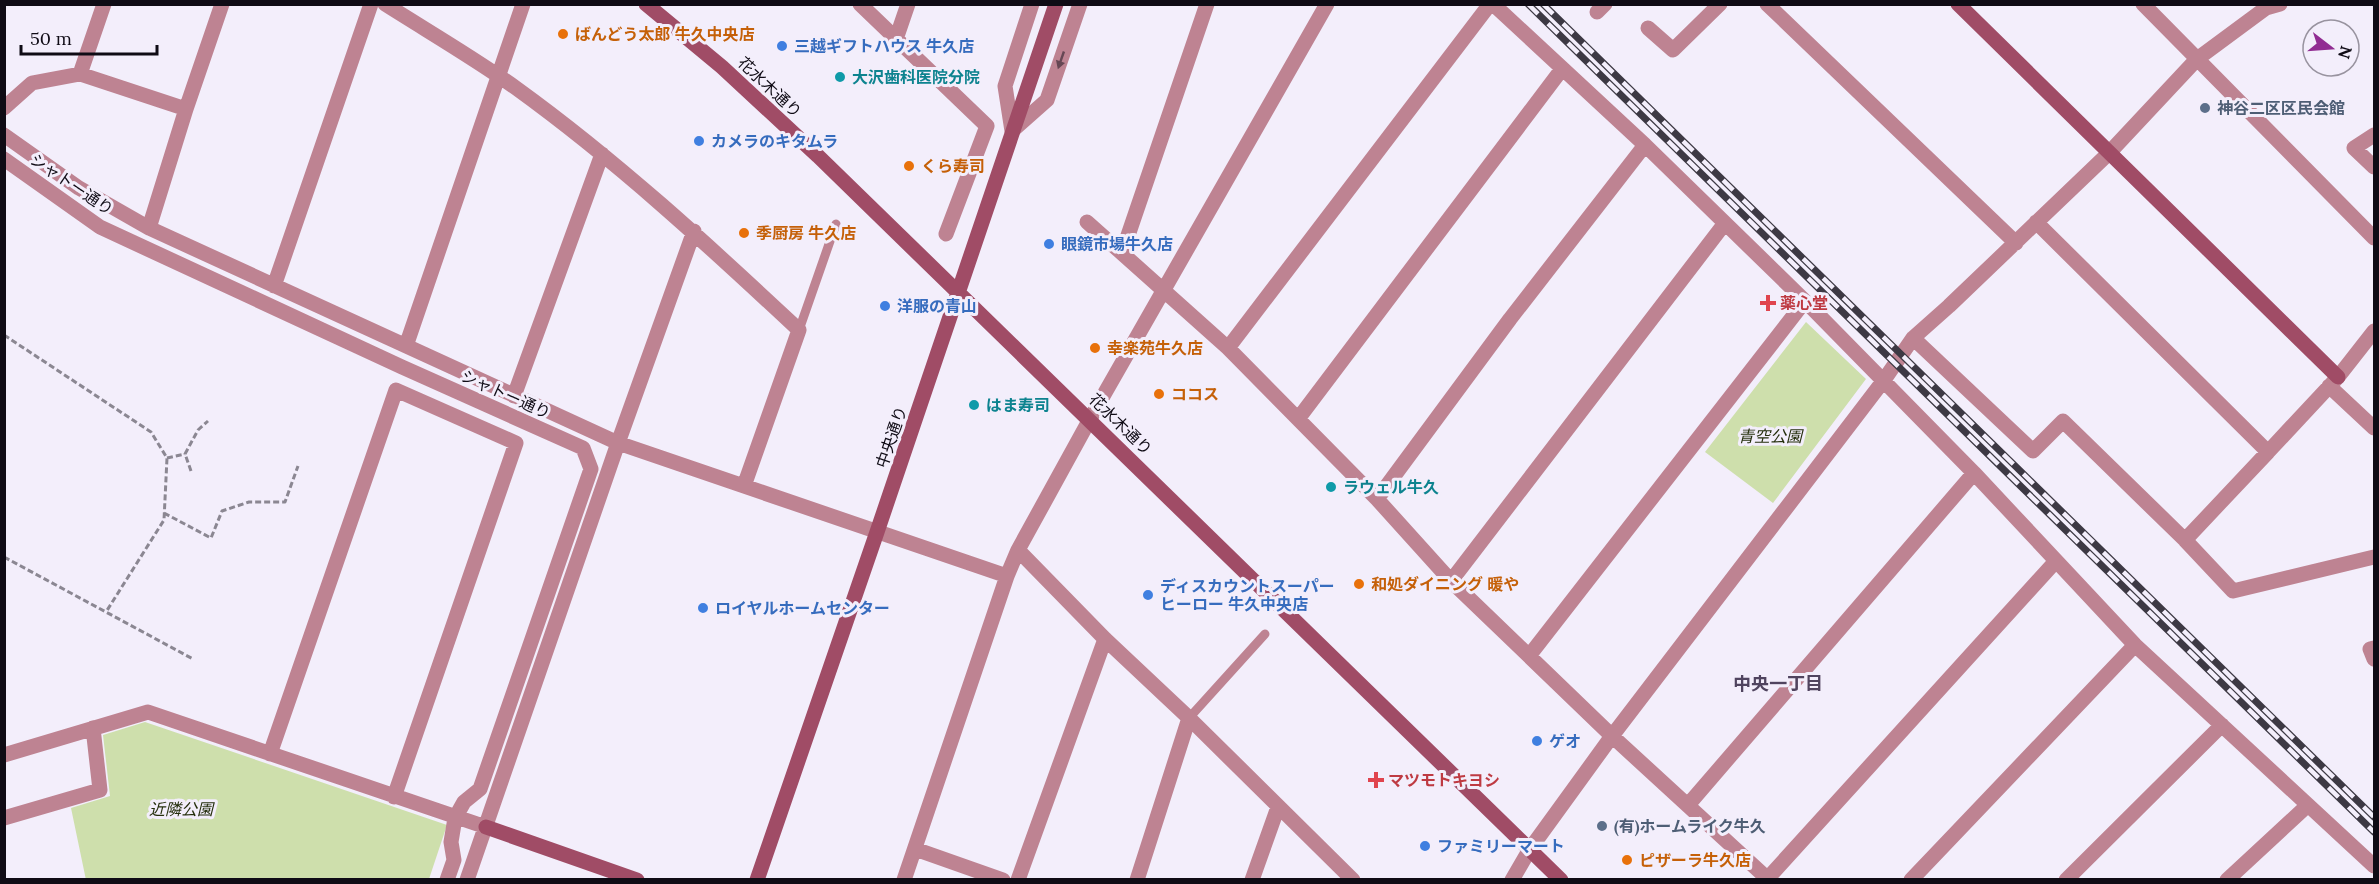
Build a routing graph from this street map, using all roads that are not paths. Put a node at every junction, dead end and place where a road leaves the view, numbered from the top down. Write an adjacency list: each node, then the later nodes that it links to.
1 (105, 4): 24 (street)
2 (222, 4): 27 (street)
3 (371, 4): 46 (street)
4 (385, 4): 25 (street)
5 (523, 4): 25 (street)
6 (646, 4): 47 (street, 花水木通り)
7 (860, 4): 21 (street)
8 (908, 4): 21 (street)
9 (1032, 4): 28 (street)
10 (1056, 4): 28 (street, 中央通り)
11 (1080, 4): 28 (street, one-way to 28)
12 (1207, 4): 45 (street)
13 (1327, 4): 48 (street)
14 (1491, 4): 23 (street); 54 (street)
15 (1720, 4): 20 (street)
16 (1767, 4): 44 (street)
17 (1958, 4): 32 (street)
18 (2143, 4): 22 (street)
19 (2280, 4): 22 (street)
20 (1648, 28)
21 (896, 39): 42 (street)
22 (2197, 59): 32 (street); 43 (street)
23 (1562, 69): 31 (street); 59 (street)
24 (80, 74): 26 (street); 27 (street)
25 (498, 76): 33 (street); 53 (street)
26 (4, 108)
27 (186, 108): 40 (street)
28 (1012, 131): 47 (street, 中央通り)
29 (4, 135): 40 (street)
30 (2374, 135): 35 (street)
31 (1645, 146): 38 (street); 65 (street)
32 (2109, 153): 37 (street); 56 (street)
33 (602, 154): 41 (street); 57 (street)
34 (4, 159): 90 (street, シャトー通り)
35 (2374, 167)
36 (1087, 222): 45 (street)
37 (2036, 222): 44 (street); 62 (street)
38 (1725, 223): 49 (street); 72 (street)
39 (836, 224): 50 (lane)
40 (149, 228): 46 (street)
41 (694, 231): 50 (street); 61 (street)
42 (946, 234)
43 (2374, 238)
44 (2016, 243): 52 (street)
45 (1122, 253): 48 (street)
46 (274, 286): 53 (street)
47 (959, 291): 58 (street, 花水木通り); 66 (street, 中央通り)
48 (1164, 292): 54 (street); 58 (street)
49 (1805, 301): 55 (street); 77 (street)
50 (799, 330): 64 (street)
51 (2374, 331): 56 (street)
52 (1913, 338): 55 (street); 67 (street)
53 (406, 346): 57 (street)
54 (1228, 348): 59 (street)
55 (1884, 380): 63 (street); 82 (street)
56 (2334, 382): 60 (street); 62 (street)
57 (514, 396): 61 (street)
58 (1090, 419): 68 (street); 93 (street, 花水木通り)
59 (1298, 419): 65 (street)
60 (2374, 428)
61 (618, 443): 64 (street); 91 (street)
62 (2268, 452): 67 (street)
63 (1974, 473): 70 (street); 86 (street)
64 (744, 486): 66 (street)
65 (1377, 499): 72 (street)
66 (877, 532): 71 (street); 99 (street, 中央通り)
67 (2185, 540): 69 (street)
68 (1018, 550): 71 (street); 74 (street)
69 (2374, 557)
70 (2056, 561): 75 (street); 108 (street)
71 (1007, 576): 92 (street)
72 (1451, 581): 77 (street)
73 (1265, 634): 79 (lane)
74 (1105, 639): 79 (street); 102 (street)
75 (2135, 645): 80 (street); 109 (street)
76 (2374, 648): 78 (street)
77 (1529, 656): 82 (street)
78 (2374, 659)
79 (1190, 718): 88 (street); 103 (street)
80 (2222, 725): 87 (street); 110 (street)
81 (93, 728): 83 (street); 84 (street); 89 (street)
82 (1612, 736): 86 (street); 93 (street)
83 (270, 754): 85 (street); 85 (street)
84 (4, 755)
85 (394, 797): 90 (street)
86 (1688, 805): 108 (street)
87 (2308, 805): 94 (street); 111 (street)
88 (1278, 807): 104 (street); 105 (street)
89 (4, 818)
90 (455, 818): 91 (street); 96 (street)
91 (486, 827): 95 (street); 97 (street)
92 (915, 849): 100 (street); 101 (street)
93 (1530, 849): 106 (street); 107 (street, 花水木通り)
94 (2374, 866)
95 (610, 875): 98 (street)
96 (447, 879)
97 (468, 879)
98 (637, 879)
99 (757, 879)
100 (904, 879)
101 (1003, 879)
102 (1018, 879)
103 (1137, 879)
104 (1252, 879)
105 (1353, 879)
106 (1512, 879)
107 (1562, 879)
108 (1768, 879)
109 (1911, 879)
110 (2066, 879)
111 (2227, 879)

